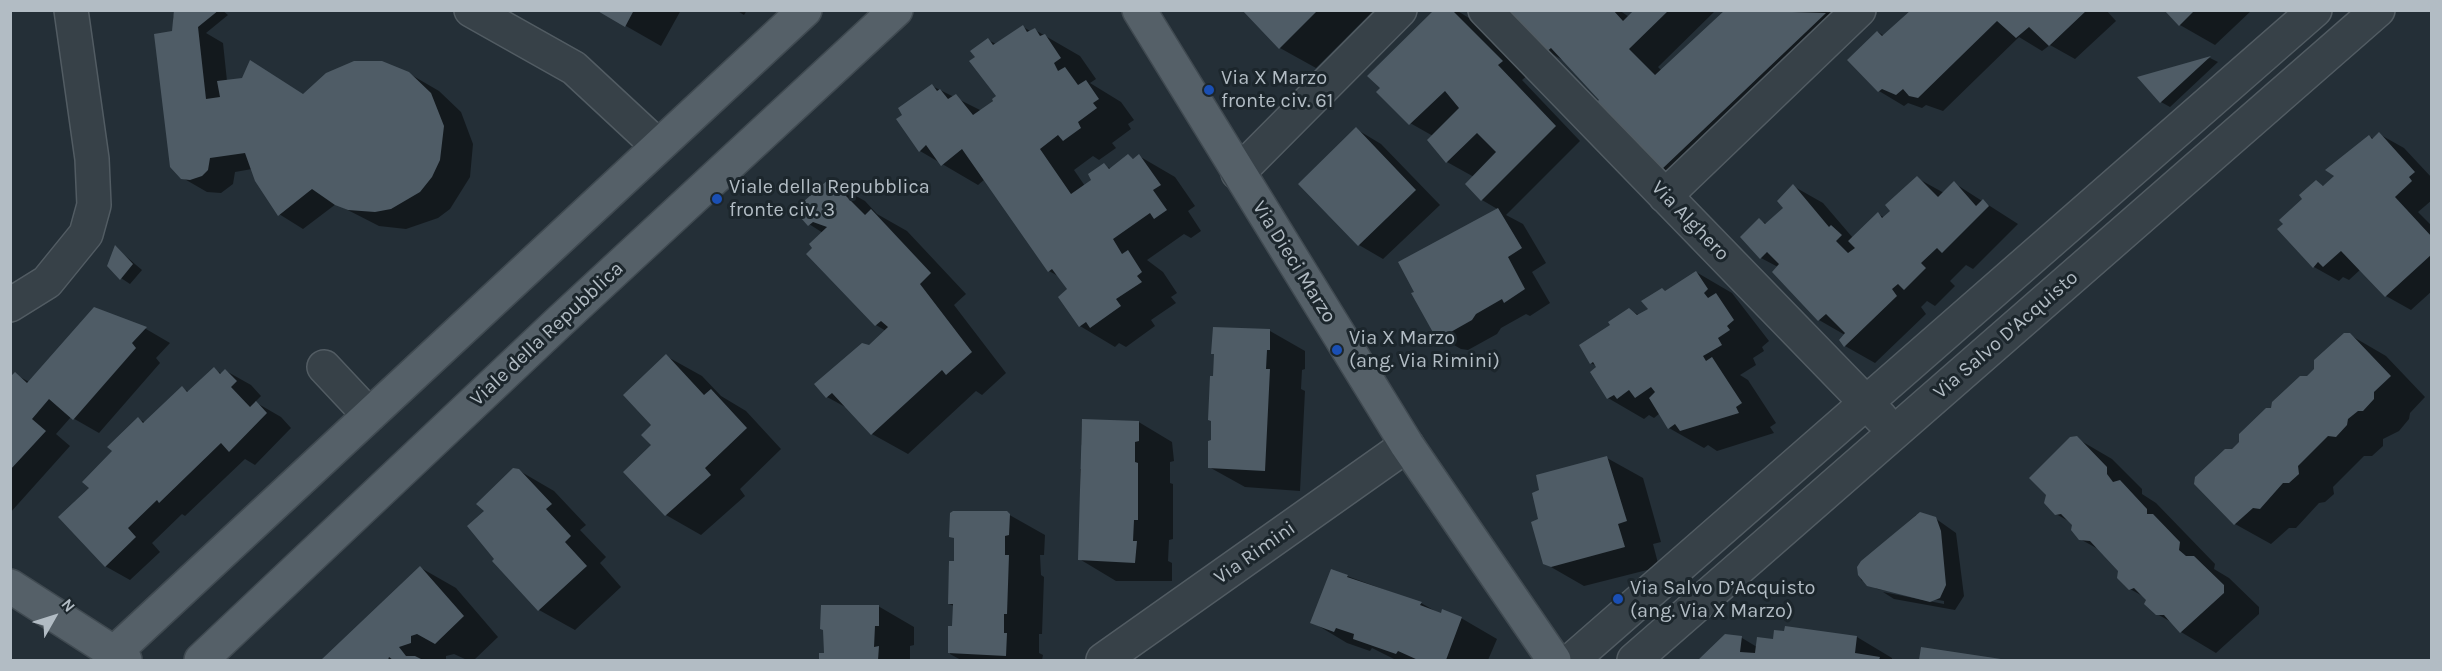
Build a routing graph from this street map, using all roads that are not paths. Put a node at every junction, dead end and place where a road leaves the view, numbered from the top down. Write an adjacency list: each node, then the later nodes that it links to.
1 (71, 10): 15 (street)
2 (471, 10): 12 (street)
3 (805, 10): 12 (main road)
4 (896, 10): 23 (main road, Viale della Repubblica)
5 (1139, 10): 13 (main road, Via Dieci Marzo)
6 (1400, 10): 13 (street)
7 (1485, 10): 14 (street, Via Alghero)
8 (2317, 10): 11 (street); 17 (street, Via Salvo D'Acquisto)
9 (2378, 10): 11 (street, Via Salvo D'Acquisto)
10 (1854, 12): 14 (street)
11 (2344, 40): 19 (street, Via Salvo D'Acquisto)
12 (658, 146): 18 (main road)
13 (1238, 173): 20 (main road, Via Dieci Marzo)
14 (1665, 195): 17 (street, Via Alghero)
15 (10, 305)
16 (324, 366): 18 (street)
17 (1867, 402): 19 (street, Via Alghero); 26 (street, Via Salvo D'Acquisto)
18 (369, 415): 22 (main road)
19 (1895, 432): 27 (street, Via Salvo D'Acquisto)
20 (1407, 445): 24 (street, Via Rimini); 25 (main road, Via Dieci Marzo)
21 (10, 586): 22 (main road)
22 (115, 658)
23 (201, 660)
24 (1103, 660)
25 (1554, 660)
26 (1572, 660)
27 (1634, 660)

